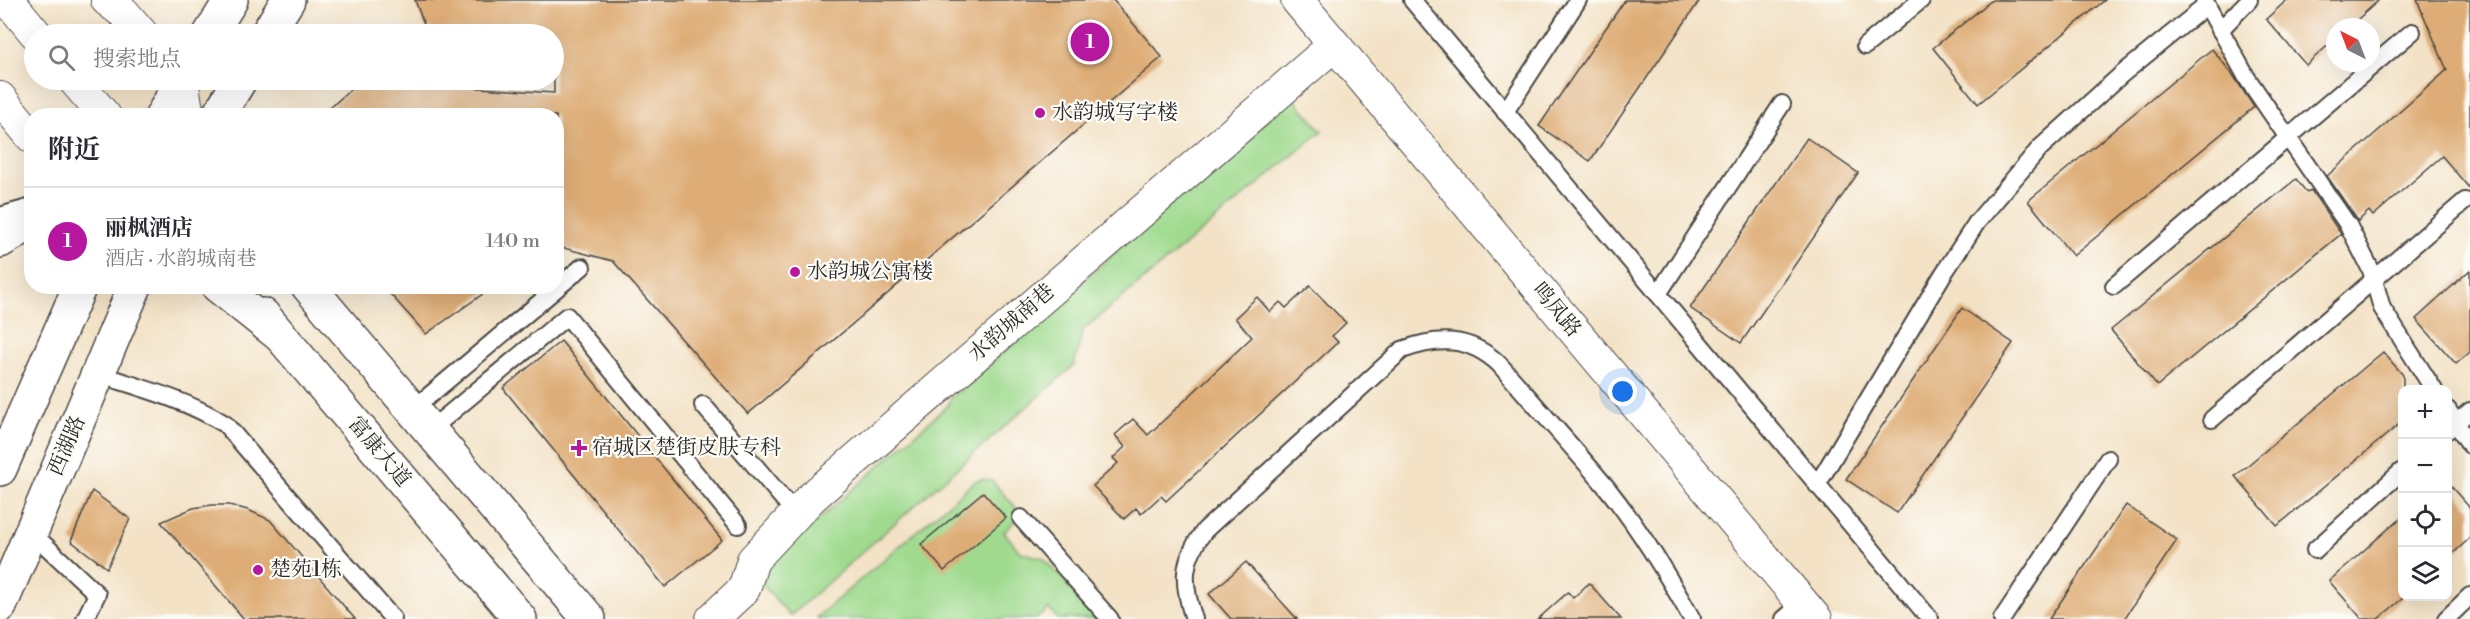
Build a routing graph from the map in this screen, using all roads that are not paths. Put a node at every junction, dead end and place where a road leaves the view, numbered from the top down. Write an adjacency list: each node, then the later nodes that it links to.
1 (8, 0): 11 (street)
2 (107, 0): 12 (street)
3 (231, 0): 13 (main road)
4 (289, 0): 14 (main road); 15 (main road)
5 (1297, 0): 18 (street, 鸣凤路)
6 (1412, 0): 32 (lane)
7 (1578, 0): 32 (lane)
8 (1921, 0): 19 (lane)
9 (2249, 0): 16 (lane)
10 (2206, 2): 16 (lane); 66 (lane)
11 (28, 24)
12 (133, 24)
13 (216, 24)
14 (273, 24)
15 (279, 24)
16 (2220, 30): 34 (lane)
17 (2412, 32): 34 (lane)
18 (1334, 45): 67 (street, 水韵城南巷); 74 (street, 鸣凤路)
19 (1865, 46)
20 (83, 90): 27 (street)
21 (176, 90): 28 (main road)
22 (184, 90): 29 (street)
23 (234, 90): 30 (main road)
24 (254, 90): 31 (main road)
25 (0, 98): 33 (street)
26 (1782, 104): 51 (lane)
27 (98, 108)
28 (166, 108)
29 (187, 108)
30 (223, 108)
31 (248, 108)
32 (1505, 112): 51 (lane)
33 (24, 127)
34 (2288, 138): 41 (lane); 43 (lane)
35 (2464, 201): 41 (lane)
36 (24, 209): 37 (lane)
37 (0, 216)
38 (24, 227): 39 (main road)
39 (0, 241)
40 (582, 267): 42 (lane)
41 (2373, 278): 54 (lane); 58 (lane)
42 (564, 284)
43 (2114, 286)
44 (77, 294): 64 (main road)
45 (132, 294): 57 (main road, 西湖路)
46 (145, 294): 57 (main road)
47 (228, 294): 52 (main road)
48 (244, 294): 52 (main road, 富康大道)
49 (316, 294): 59 (main road)
50 (554, 294): 59 (lane)
51 (1658, 294): 66 (lane)
52 (282, 336): 77 (main road, 富康大道)
53 (117, 380): 76 (lane)
54 (2431, 385)
55 (703, 405): 67 (lane)
56 (2470, 411): 60 (lane)
57 (81, 414): 70 (main road, 西湖路)
58 (2212, 419)
59 (421, 420): 69 (lane); 78 (main road)
60 (2452, 420)
61 (2452, 423): 62 (lane)
62 (2470, 445)
63 (2108, 459): 84 (lane)
64 (0, 469)
65 (2398, 475): 71 (lane)
66 (1817, 484): 83 (lane)
67 (796, 514): 79 (street, 水韵城南巷)
68 (1021, 518): 80 (lane)
69 (738, 525)
70 (31, 532): 73 (main road, 西湖路); 75 (lane)
71 (2314, 550)
72 (2470, 596): 85 (lane)
73 (0, 606)
74 (1801, 614)
75 (86, 619)
76 (393, 619)
77 (520, 619)
78 (589, 619)
79 (712, 619)
80 (1110, 619)
81 (1194, 619): 82 (lane)
82 (1692, 619)
83 (1930, 619)
84 (2002, 619)
85 (2446, 619)

